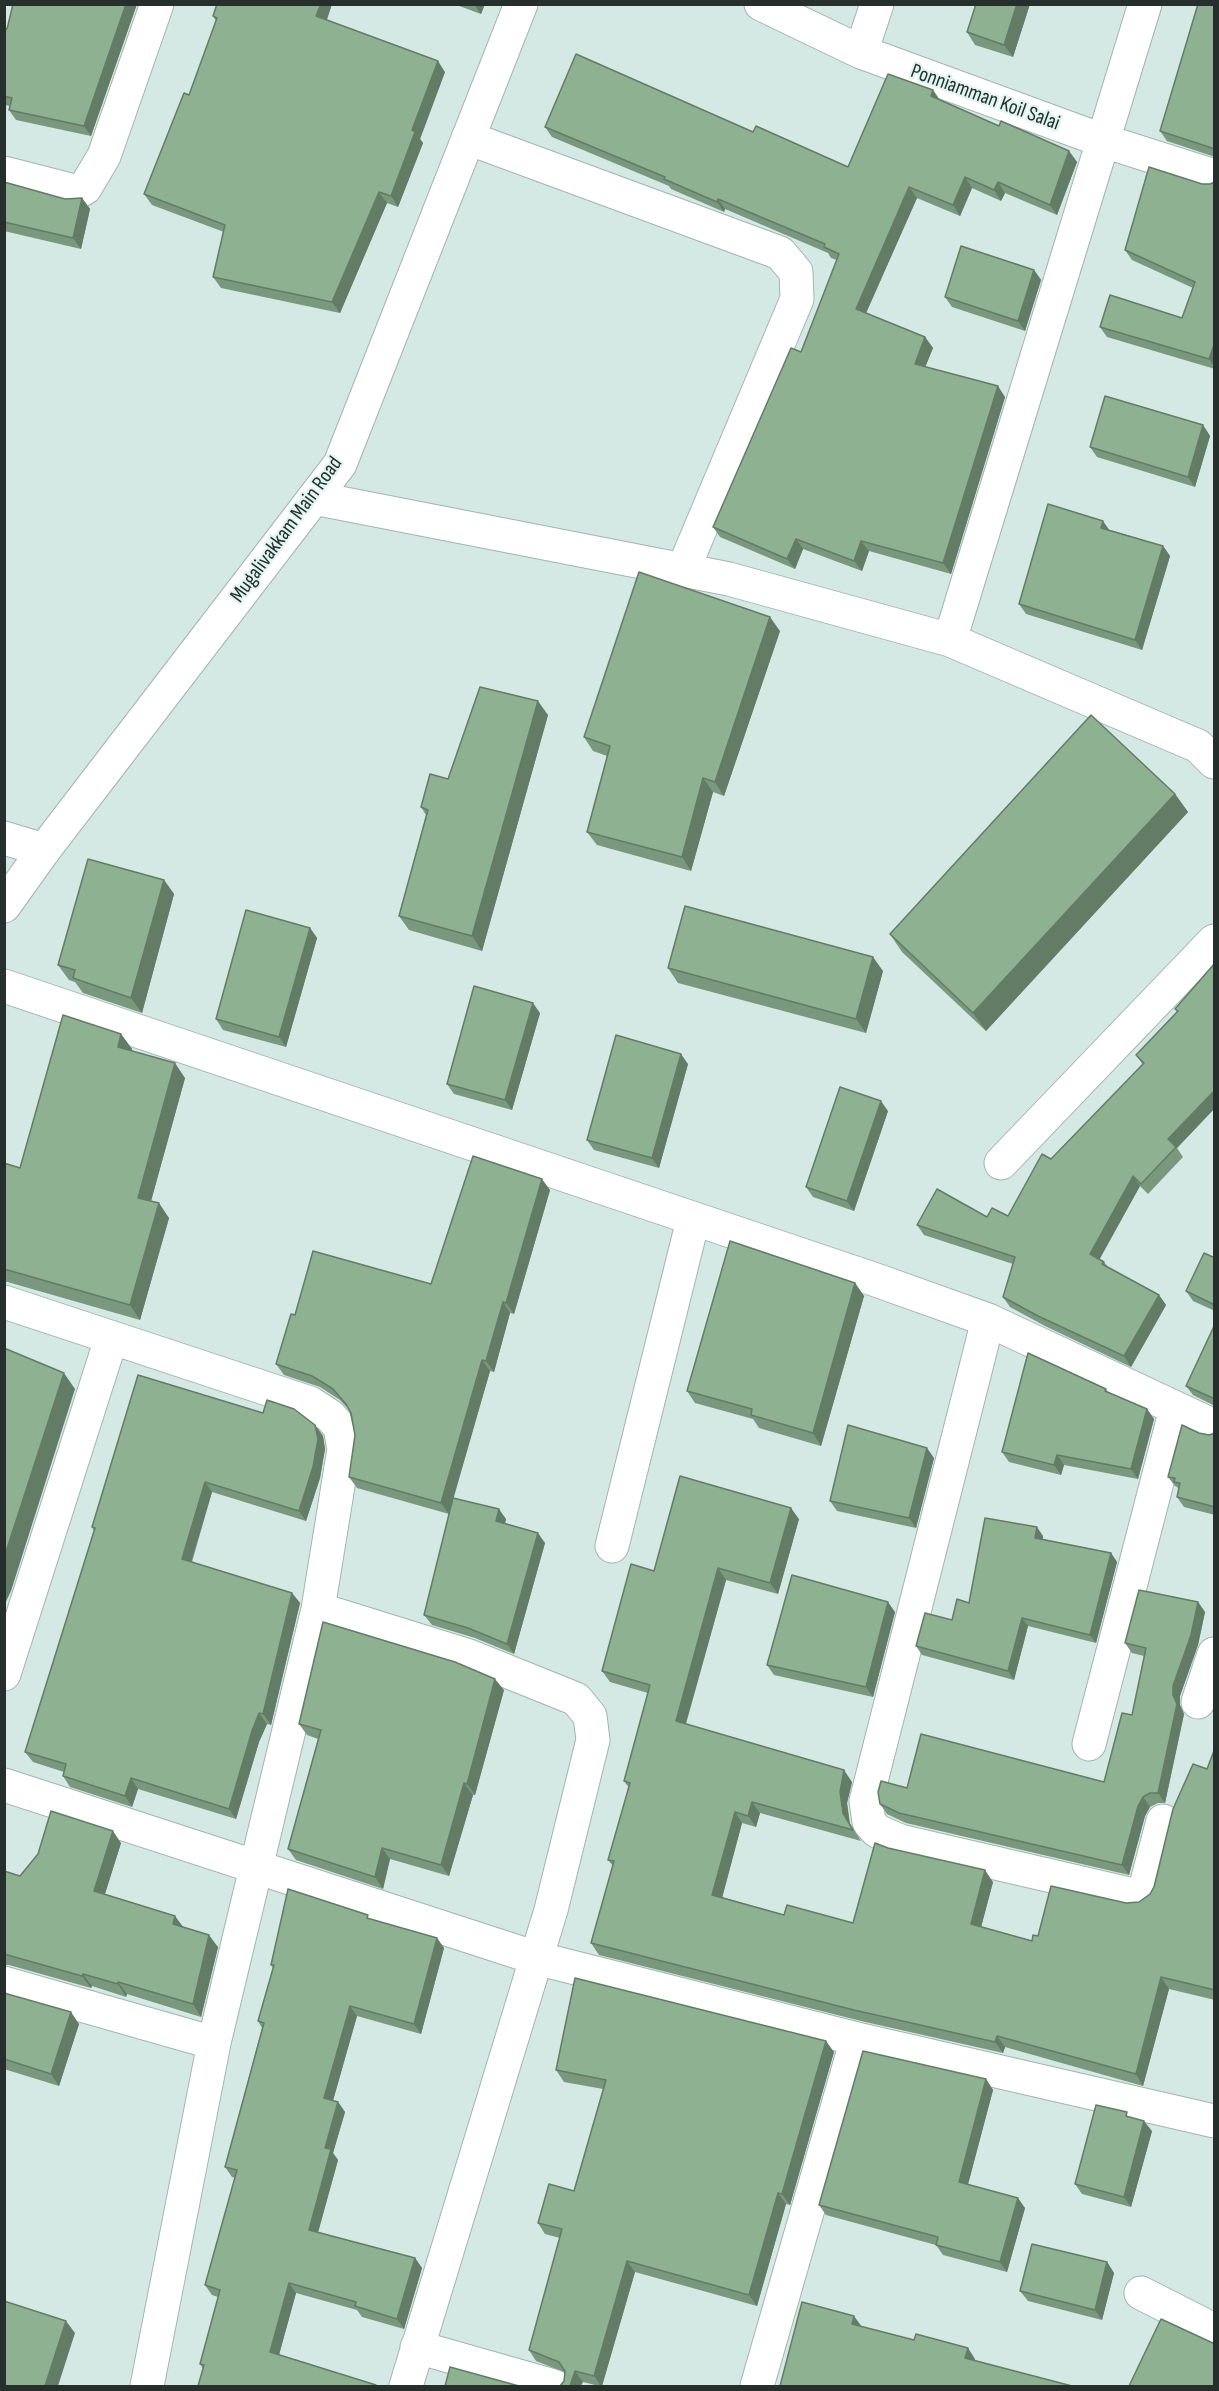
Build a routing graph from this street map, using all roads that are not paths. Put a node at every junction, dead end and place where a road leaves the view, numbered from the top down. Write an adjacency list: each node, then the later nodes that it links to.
1 (157, 4): 9 (street)
2 (521, 4): 7 (street, Mugalivakkam Main Road)
3 (761, 4): 6 (street, Ponniamman Koil Salai)
4 (878, 4): 6 (street)
5 (1145, 4): 8 (street)
6 (861, 52): 8 (street, Ponniamman Koil Salai)
7 (468, 138): 11 (street, Mugalivakkam Main Road); 12 (street)
8 (1104, 141): 10 (street, Ponniamman Koil Salai); 13 (street)
9 (4, 173)
10 (1215, 176)
11 (314, 498): 12 (street); 16 (street, Mugalivakkam Main Road)
12 (683, 570): 13 (street)
13 (950, 640): 14 (street)
14 (1215, 762)
15 (4, 838): 16 (street)
16 (44, 850): 17 (street, Mugalivakkam Main Road)
17 (4, 906)
18 (1215, 941): 20 (street)
19 (4, 986): 21 (street)
20 (1001, 1163)
21 (693, 1220): 23 (street); 27 (street)
22 (4, 1302): 24 (street)
23 (988, 1320): 25 (street); 34 (street)
24 (111, 1339): 28 (street); 30 (street)
25 (1176, 1409): 26 (street); 32 (street)
26 (1215, 1426)
27 (612, 1546)
28 (318, 1609): 35 (street); 36 (street)
29 (1215, 1654): 31 (street)
30 (4, 1674)
31 (1197, 1702)
32 (1089, 1744)
33 (4, 1785): 35 (street)
34 (1163, 1821)
35 (257, 1866): 36 (street); 39 (street)
36 (536, 1958): 38 (street); 43 (street)
37 (4, 1983): 39 (street)
38 (857, 2039): 40 (street); 47 (street)
39 (214, 2043): 44 (street)
40 (1215, 2121)
41 (1141, 2294): 42 (street)
42 (1215, 2330)
43 (417, 2347): 45 (street); 46 (street)
44 (147, 2386)
45 (406, 2386)
46 (554, 2386)
47 (757, 2386)

